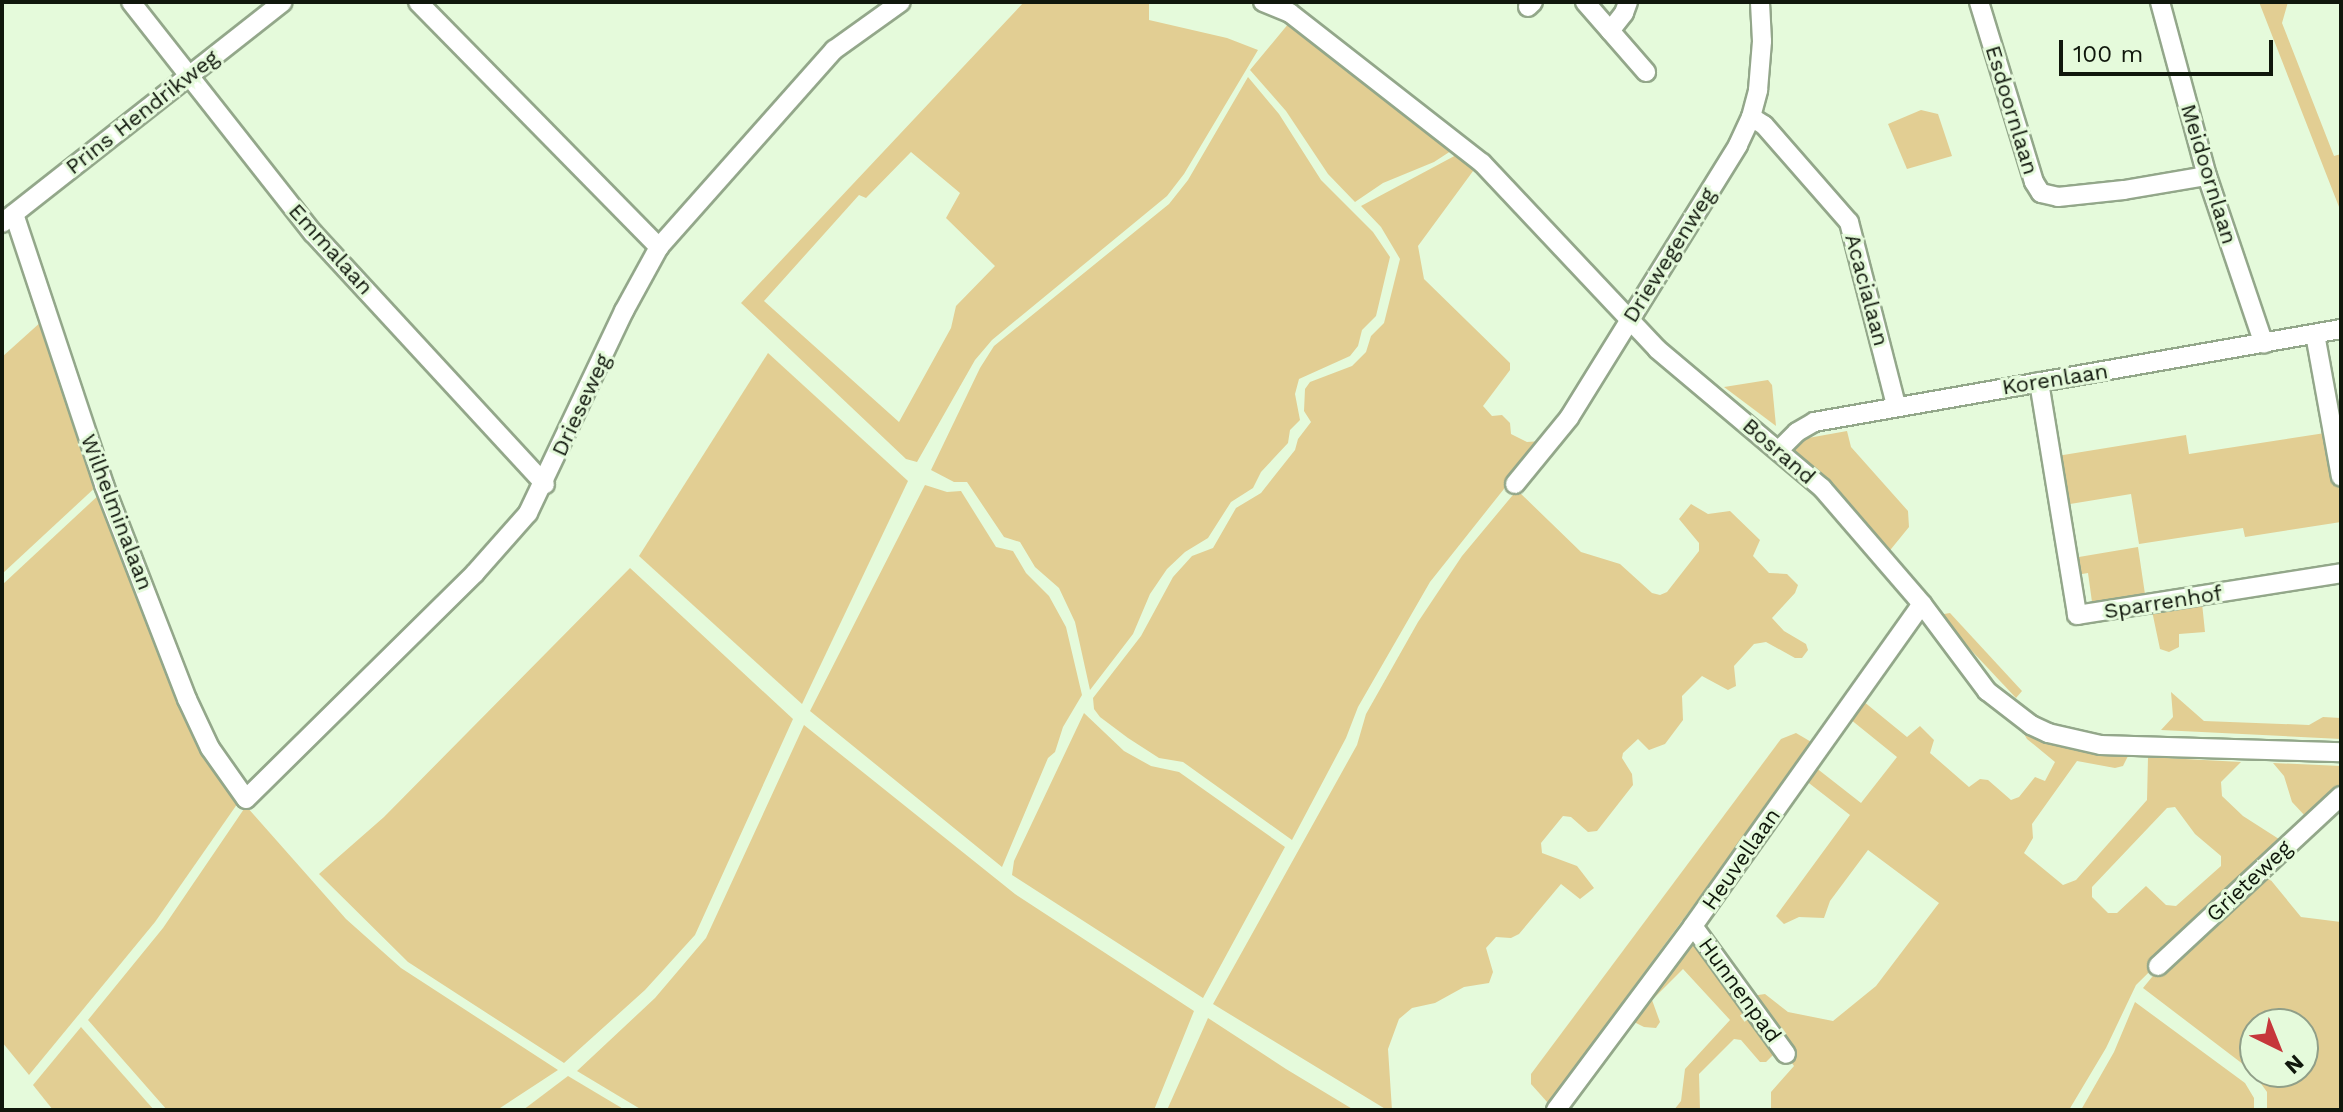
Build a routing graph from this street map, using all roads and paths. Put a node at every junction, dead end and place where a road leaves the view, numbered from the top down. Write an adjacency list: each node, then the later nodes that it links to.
1 (131, 2): 14 (street, Emmalaan)
2 (283, 2): 14 (street, Prins Hendrikweg)
3 (418, 2): 18 (street)
4 (901, 2): 18 (street, Drieseweg)
5 (1263, 2): 11 (street, Bosrand)
6 (1585, 2): 12 (street)
7 (1628, 2): 12 (street)
8 (1760, 2): 15 (street, Driewegenweg)
9 (1979, 2): 16 (street, Esdoornlaan)
10 (2160, 2): 16 (street, Meidoornlaan)
11 (1296, 8): 19 (street, Bosrand)
12 (1610, 31): 13 (street)
13 (1646, 72)
14 (189, 74): 17 (street, Prins Hendrikweg); 27 (street, Emmalaan)
15 (1751, 117): 19 (street, Driewegenweg); 24 (street, Acacialaan)
16 (2207, 176): 22 (street, Meidoornlaan)
17 (8, 218): 33 (street, Wilhelminalaan)
18 (659, 247): 27 (street, Drieseweg)
19 (1627, 320): 25 (street, Bosrand); 28 (street, Driewegenweg)
20 (2341, 329): 21 (street, Korenlaan)
21 (2315, 334): 22 (street, Korenlaan); 26 (street)
22 (2264, 344): 23 (street, Korenlaan)
23 (2039, 382): 24 (street, Korenlaan); 29 (street, Sparrenhof)
24 (1896, 405): 25 (street, Korenlaan)
25 (1779, 450): 30 (street, Bosrand)
26 (2341, 477)
27 (545, 484): 33 (street, Drieseweg)
28 (1515, 484)
29 (2341, 573)
30 (1922, 604): 31 (street, Bosrand); 34 (street, Heuvellaan)
31 (2341, 752)
32 (2341, 796): 35 (street, Grieteweg)
33 (246, 799)
34 (1693, 926): 36 (street, Hunnenpad); 37 (street, Heuvellaan)
35 (2158, 966)
36 (1786, 1054)
37 (1556, 1110)

